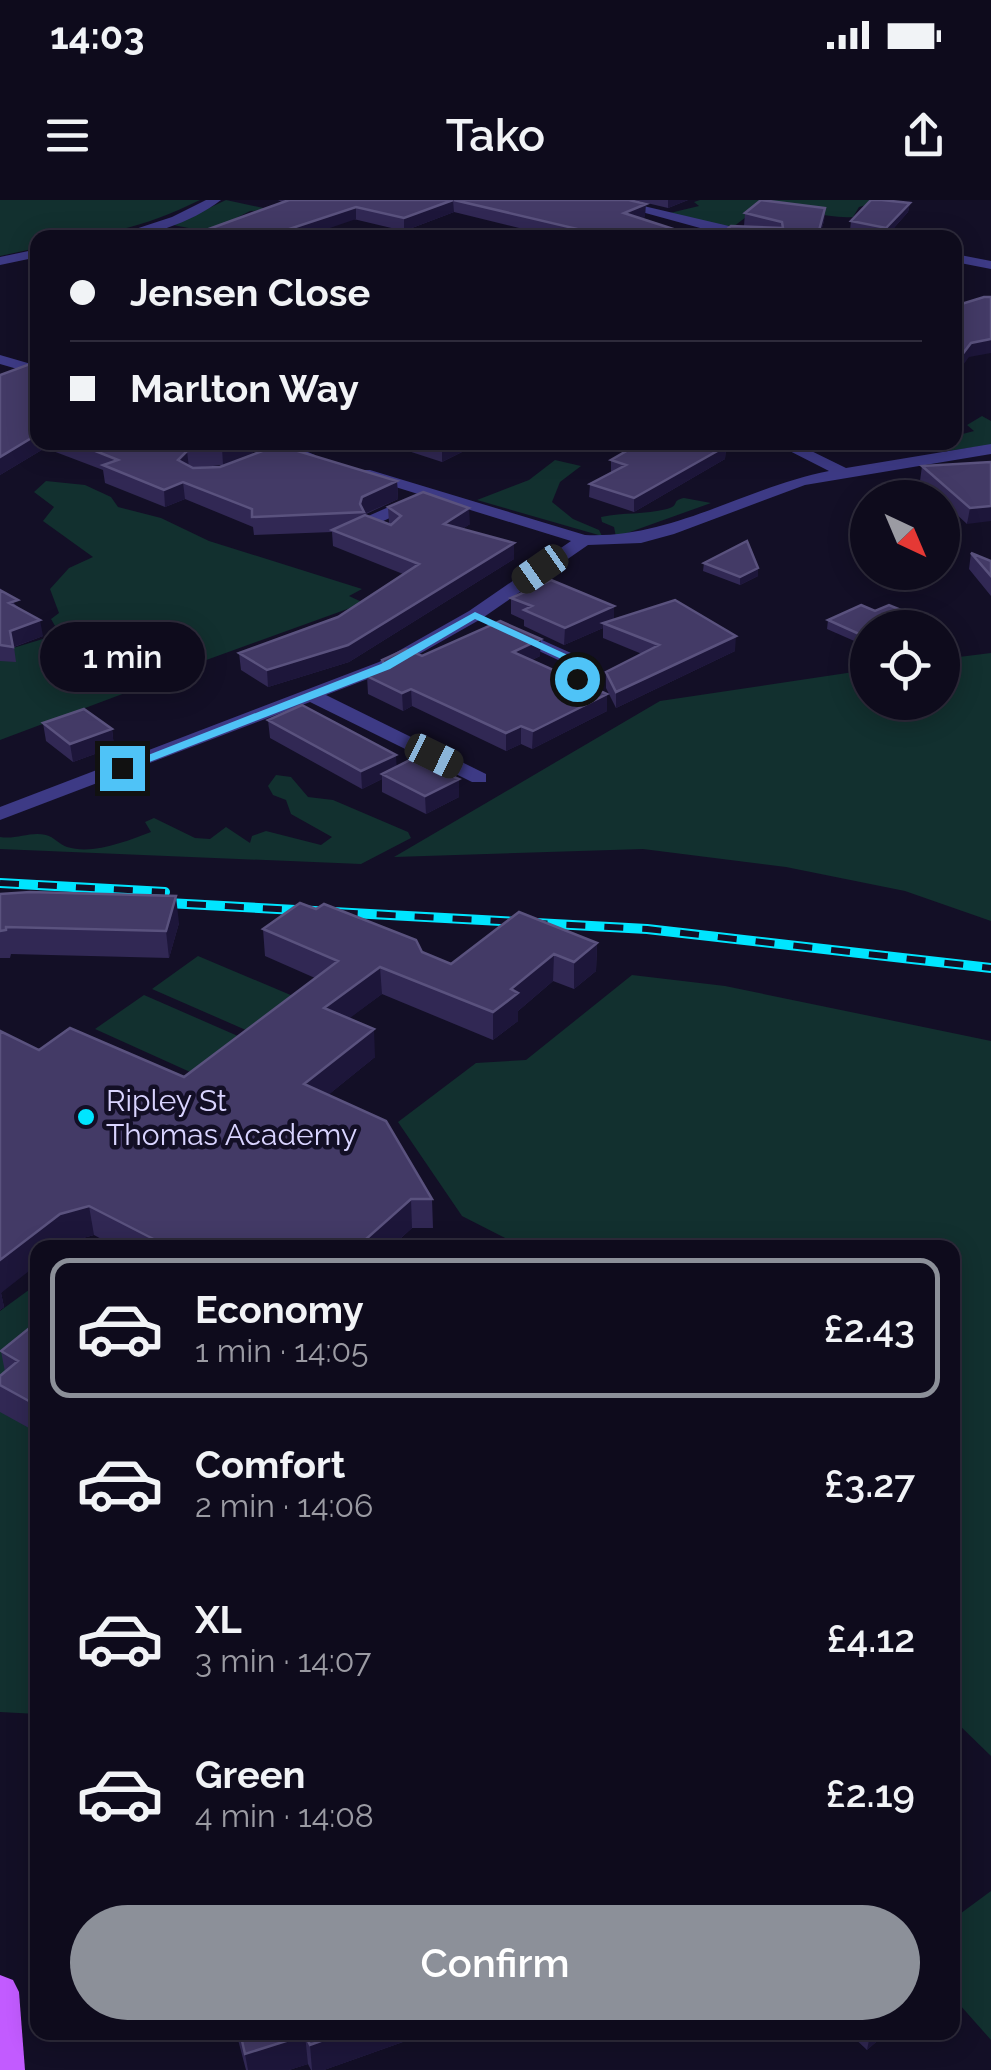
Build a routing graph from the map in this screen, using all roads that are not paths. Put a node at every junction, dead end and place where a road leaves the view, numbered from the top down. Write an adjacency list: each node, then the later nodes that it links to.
1 (215, 200): 3 (street)
2 (604, 200): 4 (street)
3 (142, 230)
4 (727, 230)
5 (30, 255): 7 (street)
6 (962, 259): 8 (street)
7 (0, 261)
8 (991, 265)
9 (0, 359): 10 (street)
10 (30, 368)
11 (285, 450): 15 (street)
12 (291, 450): 16 (street)
13 (800, 450): 18 (street)
14 (991, 450): 18 (street)
15 (259, 459)
16 (318, 459)
17 (351, 468): 19 (street)
18 (845, 475): 21 (street)
19 (433, 493): 20 (street); 21 (street)
20 (390, 533)
21 (584, 540): 22 (street)
22 (475, 615): 23 (street); 24 (street)
23 (594, 670)
24 (313, 696): 25 (street); 28 (street)
25 (434, 756): 26 (street); 27 (street)
26 (412, 767)
27 (479, 778)
28 (0, 814)
29 (0, 1992): 30 (main road)
30 (6, 2070)

